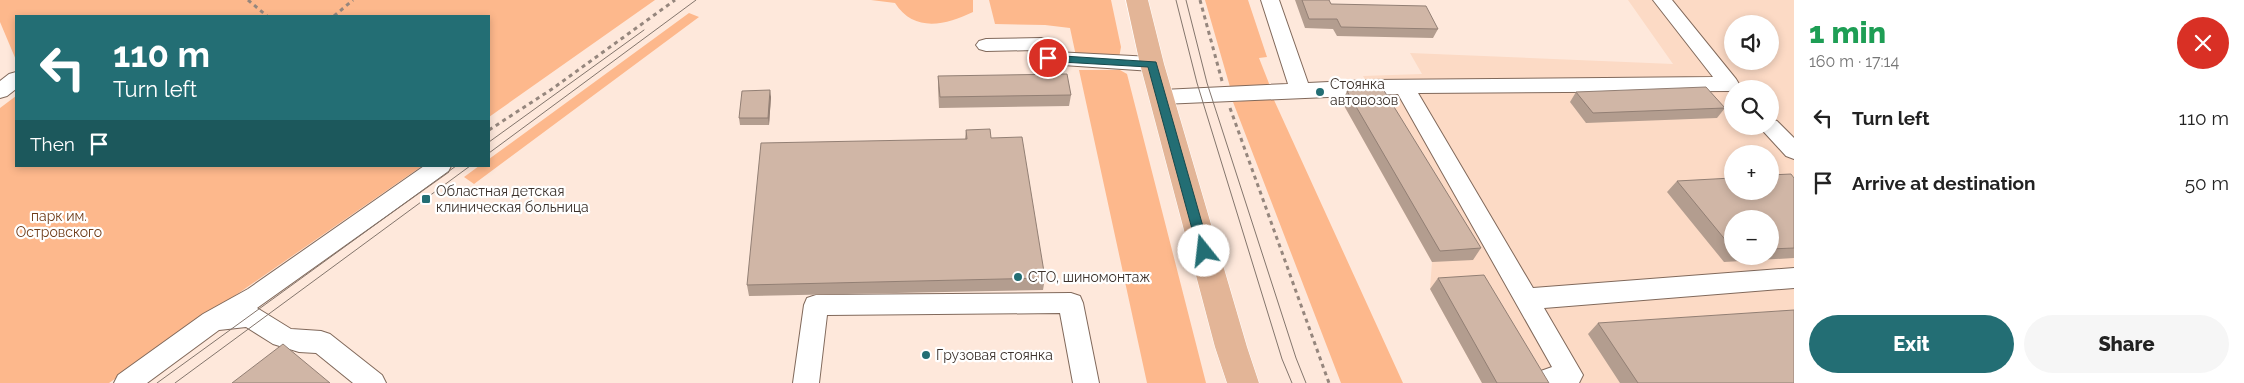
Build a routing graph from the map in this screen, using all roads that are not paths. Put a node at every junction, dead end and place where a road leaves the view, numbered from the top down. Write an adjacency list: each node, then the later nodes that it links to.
1 (1137, 0): 5 (main road)
2 (1270, 0): 11 (lane)
3 (1662, 0): 7 (lane)
4 (986, 45): 5 (lane)
5 (1152, 64): 12 (main road)
6 (15, 80): 10 (lane)
7 (1726, 80)
8 (1724, 86): 9 (lane)
9 (1404, 87): 11 (lane); 17 (lane)
10 (0, 91)
11 (1301, 91): 12 (lane)
12 (1162, 97): 23 (main road)
13 (1779, 135): 14 (lane)
14 (1794, 151)
15 (439, 167): 18 (lane)
16 (1794, 278): 17 (lane)
17 (1525, 299): 24 (lane)
18 (212, 321): 19 (lane); 20 (lane)
19 (127, 383)
20 (373, 383)
21 (806, 383): 22 (lane)
22 (1086, 383)
23 (1243, 383)
24 (1549, 383)

